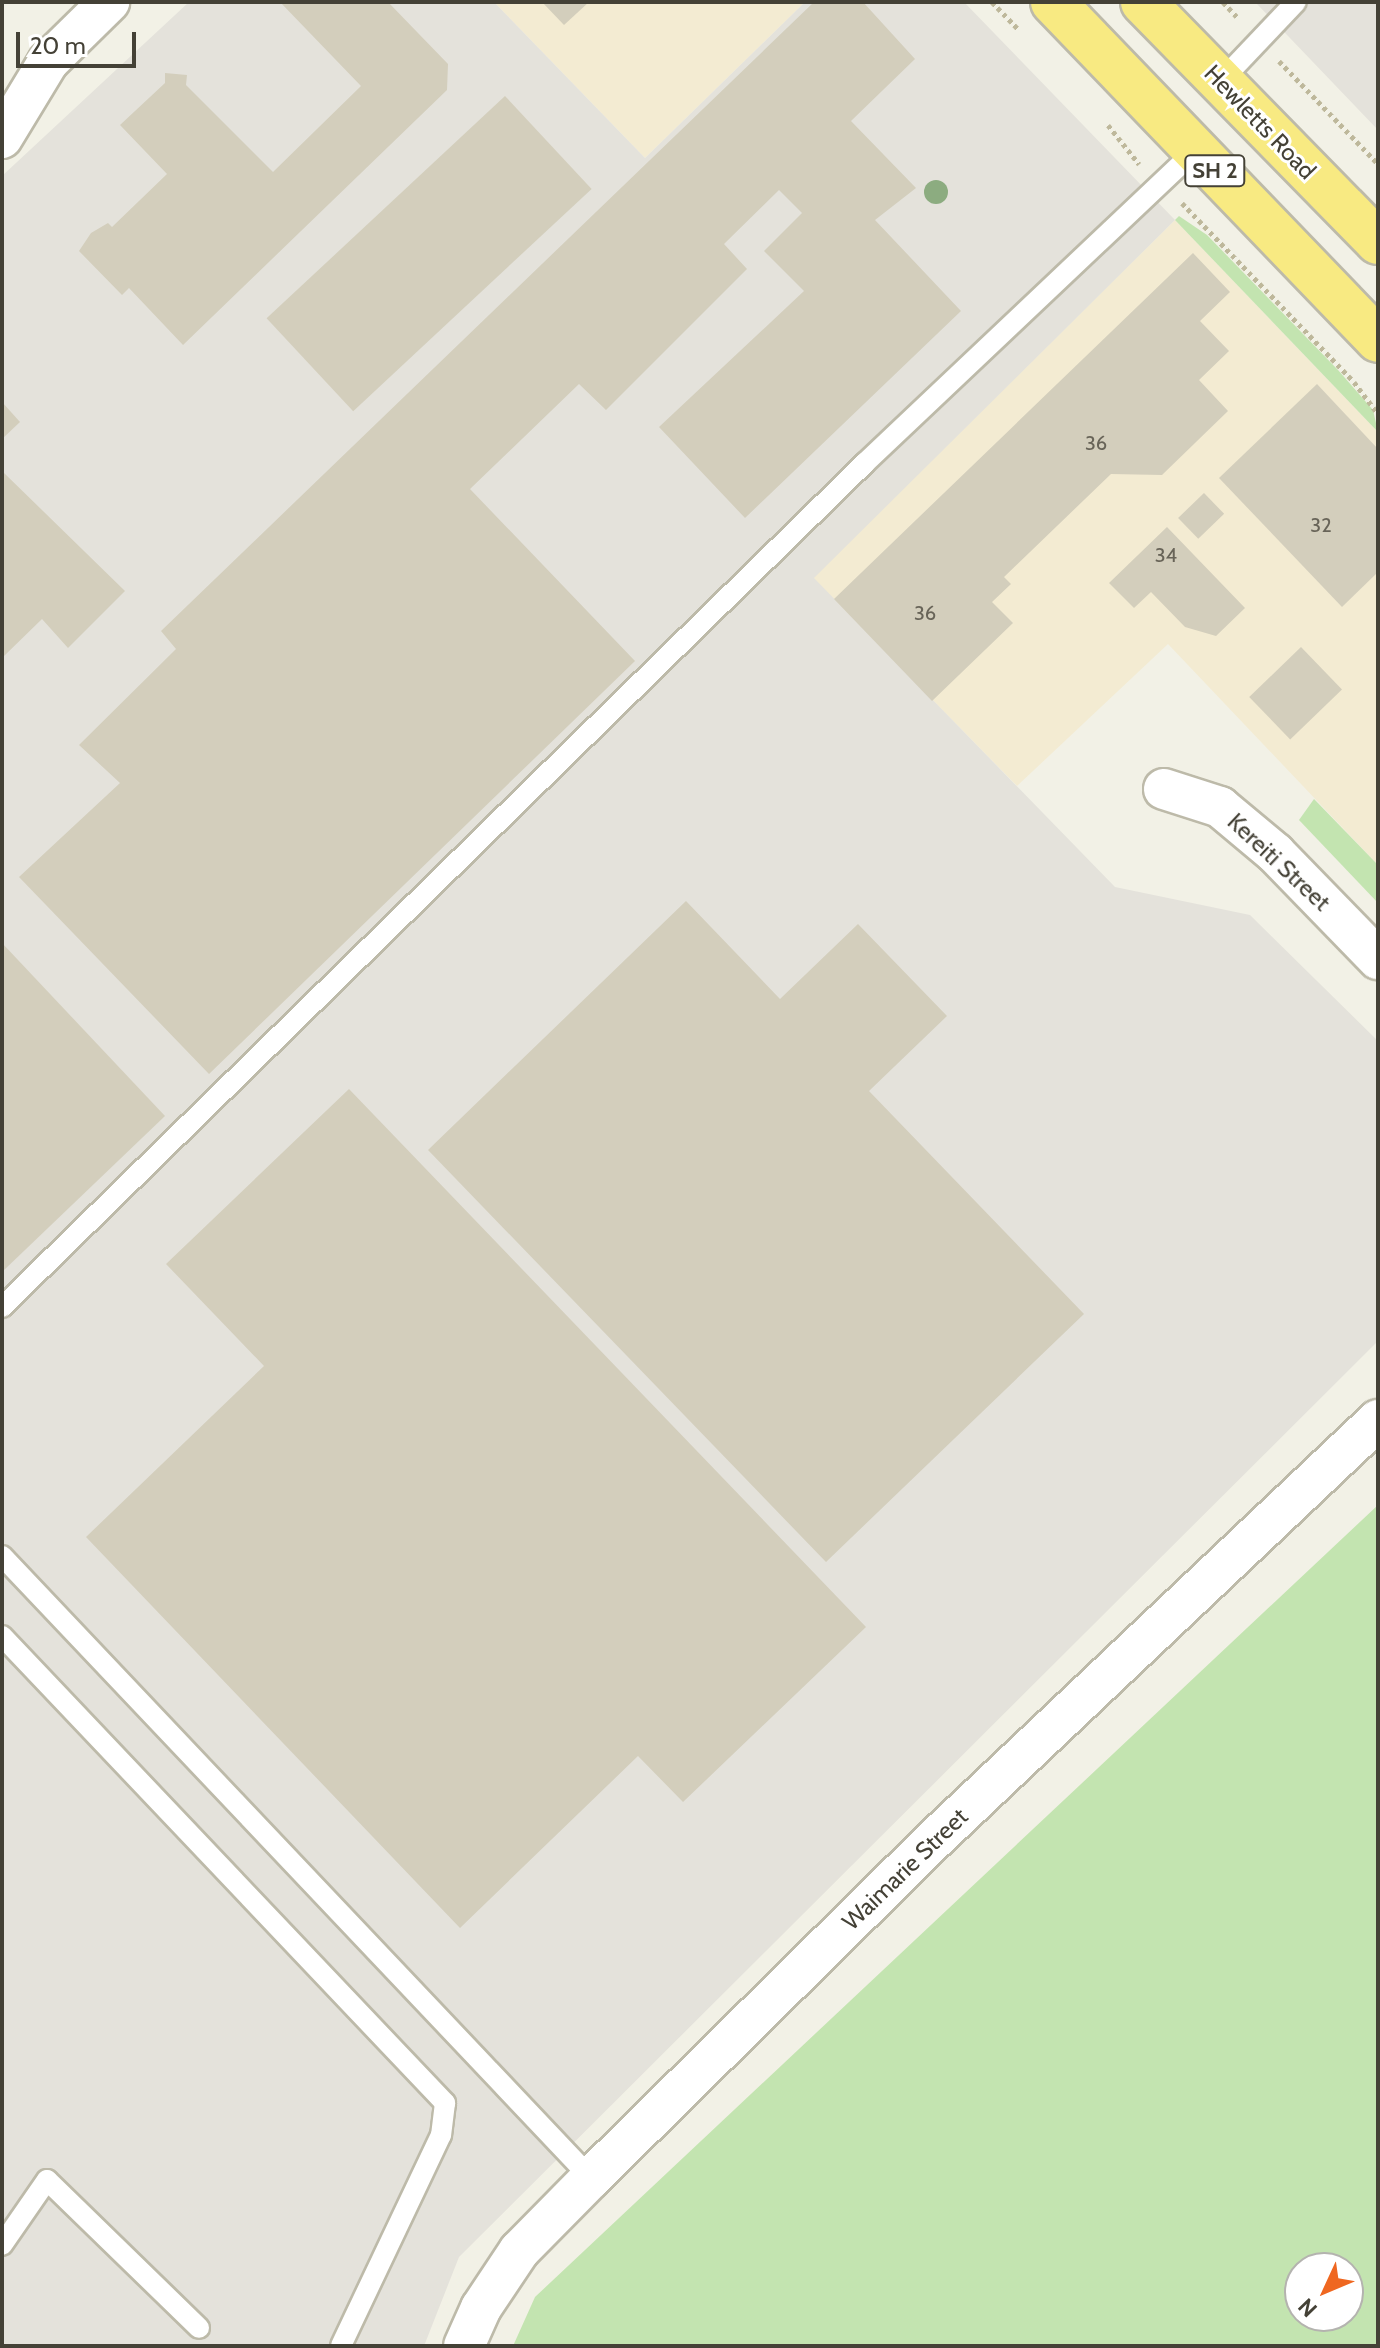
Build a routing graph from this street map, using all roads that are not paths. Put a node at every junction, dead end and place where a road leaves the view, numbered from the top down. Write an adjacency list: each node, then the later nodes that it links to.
1 (109, 2): 6 (street)
2 (1053, 2): 7 (highway, SH 2)
3 (1143, 2): 5 (highway, Hewletts Road / SH 2)
4 (1296, 2): 5 (lane)
5 (1220, 82): 8 (highway, Hewletts Road / SH 2)
6 (2, 138)
7 (1195, 151): 9 (highway, SH 2); 12 (lane)
8 (1378, 242)
9 (1378, 340)
10 (1164, 789): 11 (street, Kereiti Street)
11 (1378, 959)
12 (2, 1307)
13 (1378, 1420): 16 (street, Waimarie Street)
14 (2, 1556): 16 (lane)
15 (2, 1636): 19 (lane)
16 (591, 2178): 20 (street, Waimarie Street)
17 (2, 2245): 18 (lane)
18 (199, 2328)
19 (341, 2346)
20 (464, 2346)

